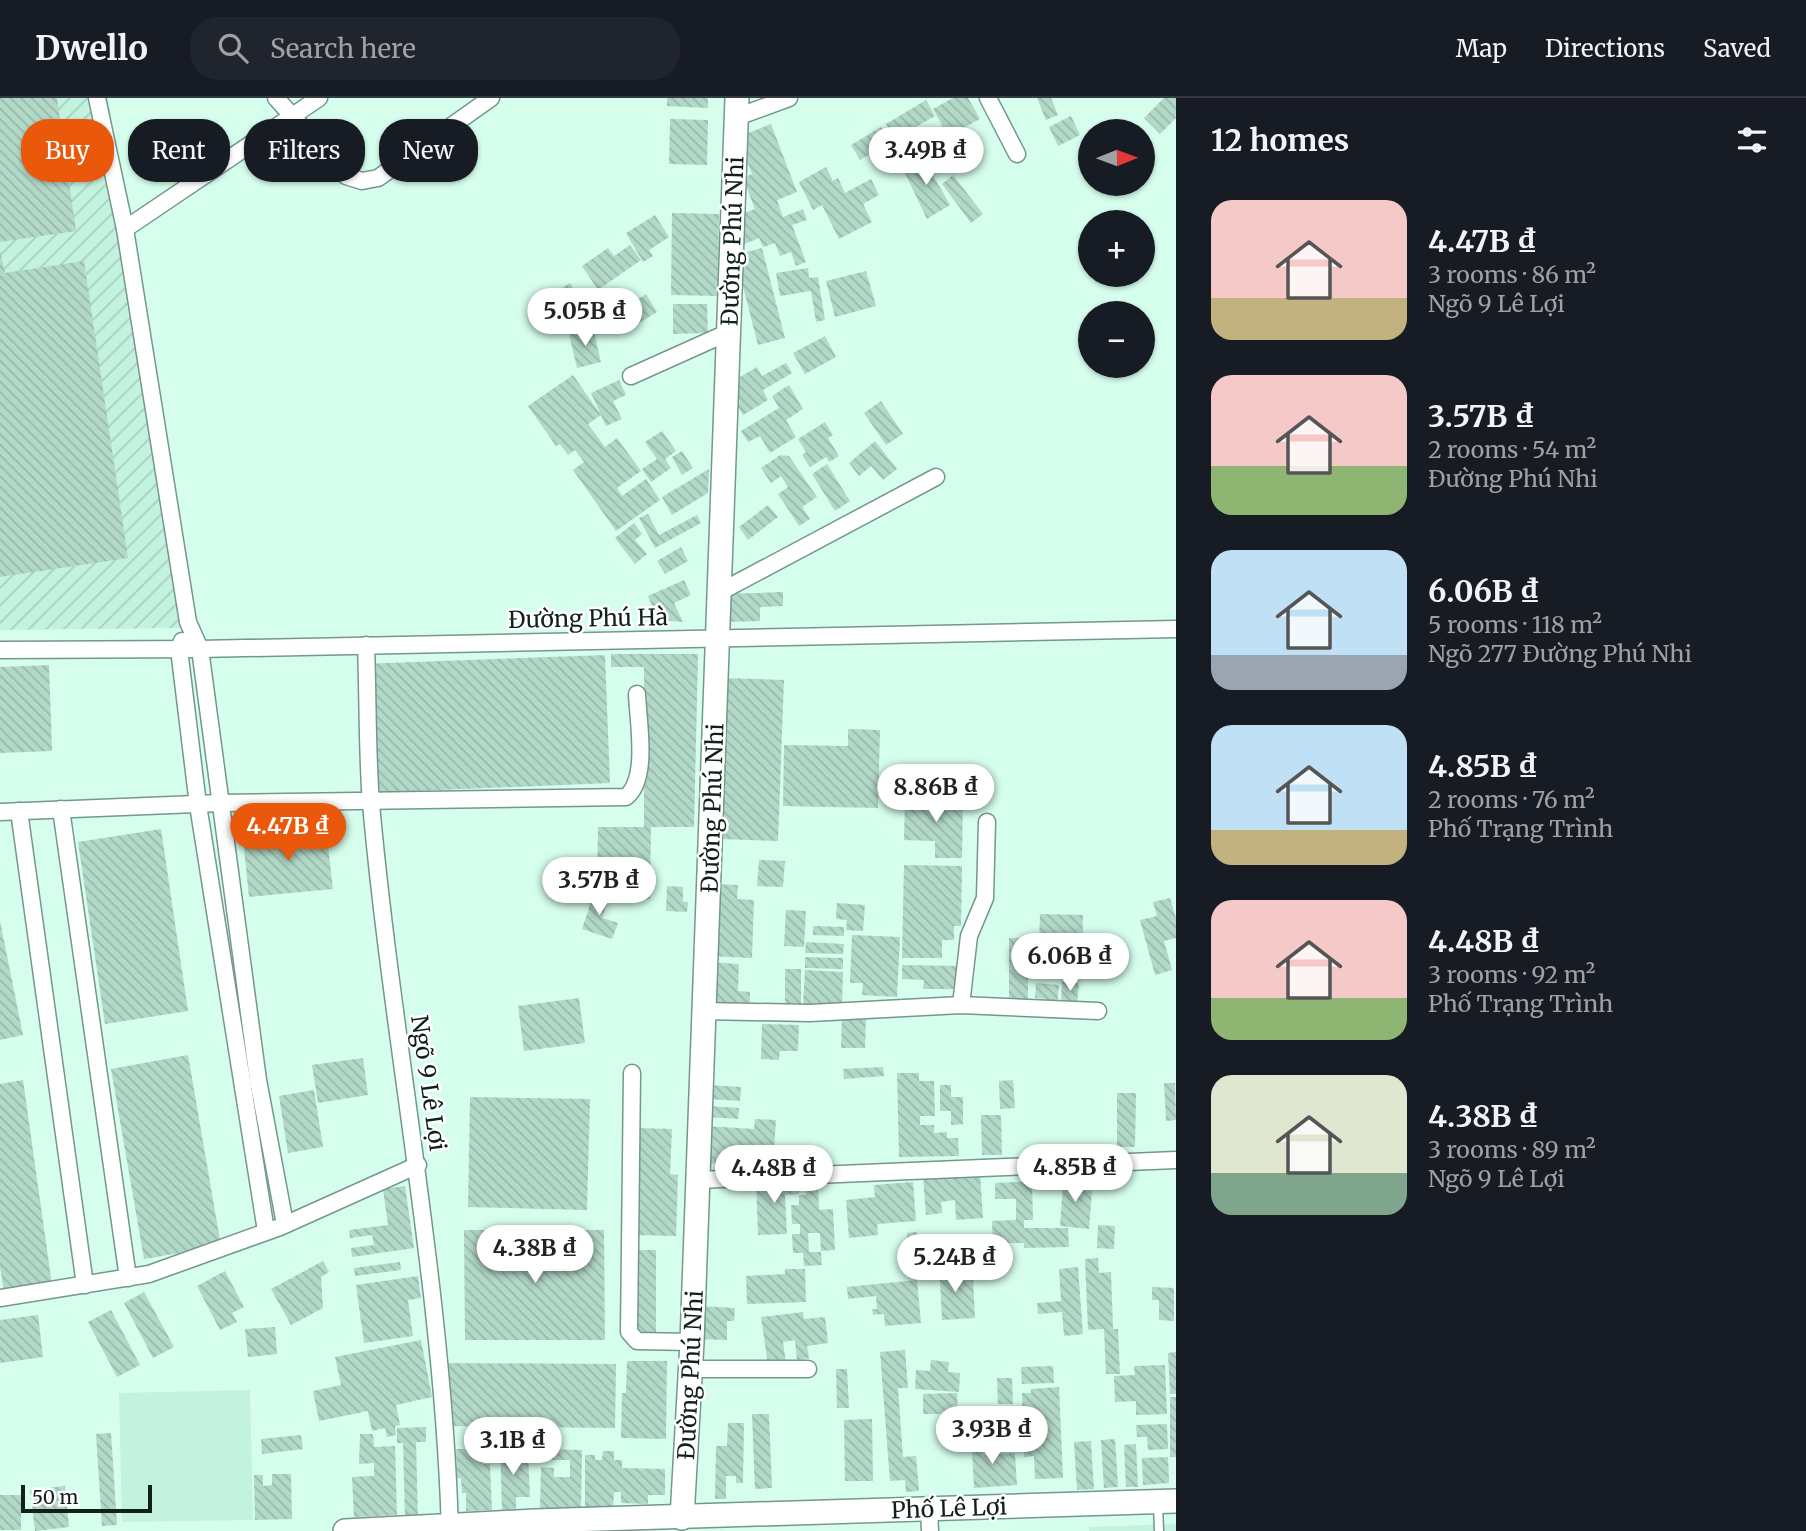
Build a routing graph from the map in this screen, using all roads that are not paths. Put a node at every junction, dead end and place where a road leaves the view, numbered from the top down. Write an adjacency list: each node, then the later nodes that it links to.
1 (97, 98): 10 (street)
2 (275, 98): 8 (street)
3 (319, 98): 8 (street)
4 (491, 98): 8 (street)
5 (789, 98): 7 (street)
6 (988, 98): 9 (street)
7 (737, 107): 11 (street, Đường Phú Nhi)
8 (291, 117): 10 (street)
9 (1017, 154)
10 (125, 229): 15 (street)
11 (729, 332): 12 (street); 14 (street, Đường Phú Nhi)
12 (631, 376)
13 (936, 477): 14 (street)
14 (720, 592): 17 (street, Đường Phú Nhi)
15 (188, 622): 19 (street); 20 (street)
16 (1176, 629): 17 (street, Đường Phú Hà)
17 (719, 638): 18 (street, Đường Phú Hà); 31 (street, Đường Phú Nhi)
18 (366, 645): 20 (street, Đường Phú Hà); 23 (street, Ngõ 9 Lê Lợi)
19 (179, 649): 20 (street, Đường Phú Hà); 21 (street, Đường Phú Hà); 25 (street)
20 (200, 649): 24 (street)
21 (0, 650)
22 (637, 694): 23 (street)
23 (371, 802): 24 (street); 35 (street, Ngõ 9 Lê Lợi)
24 (220, 803): 25 (street); 37 (street)
25 (198, 805): 26 (street); 38 (street)
26 (61, 809): 27 (street); 39 (street)
27 (19, 811): 28 (street); 40 (street)
28 (0, 812)
29 (987, 822): 30 (street)
30 (961, 1005): 31 (street); 32 (street)
31 (703, 1011): 36 (street, Đường Phú Nhi)
32 (1098, 1011)
33 (632, 1073): 42 (street)
34 (1176, 1160): 36 (street)
35 (418, 1166): 37 (street); 49 (street, Ngõ 9 Lê Lợi)
36 (698, 1180): 42 (street, Đường Phú Nhi)
37 (285, 1224): 38 (street)
38 (266, 1231): 39 (street)
39 (128, 1278): 40 (street)
40 (85, 1285): 41 (street)
41 (0, 1298)
42 (692, 1342): 43 (street, Đường Phú Nhi)
43 (691, 1369): 44 (street); 47 (street, Đường Phú Nhi)
44 (808, 1369)
45 (1167, 1501): 46 (street, Phố Lê Lợi); 51 (lane)
46 (929, 1520): 47 (street, Phố Lê Lợi)
47 (682, 1525): 48 (street, Phố Lê Lợi)
48 (535, 1526): 49 (street, Phố Lê Lợi)
49 (450, 1529): 50 (street, Phố Lê Lợi)
50 (345, 1531)
51 (1158, 1531)

